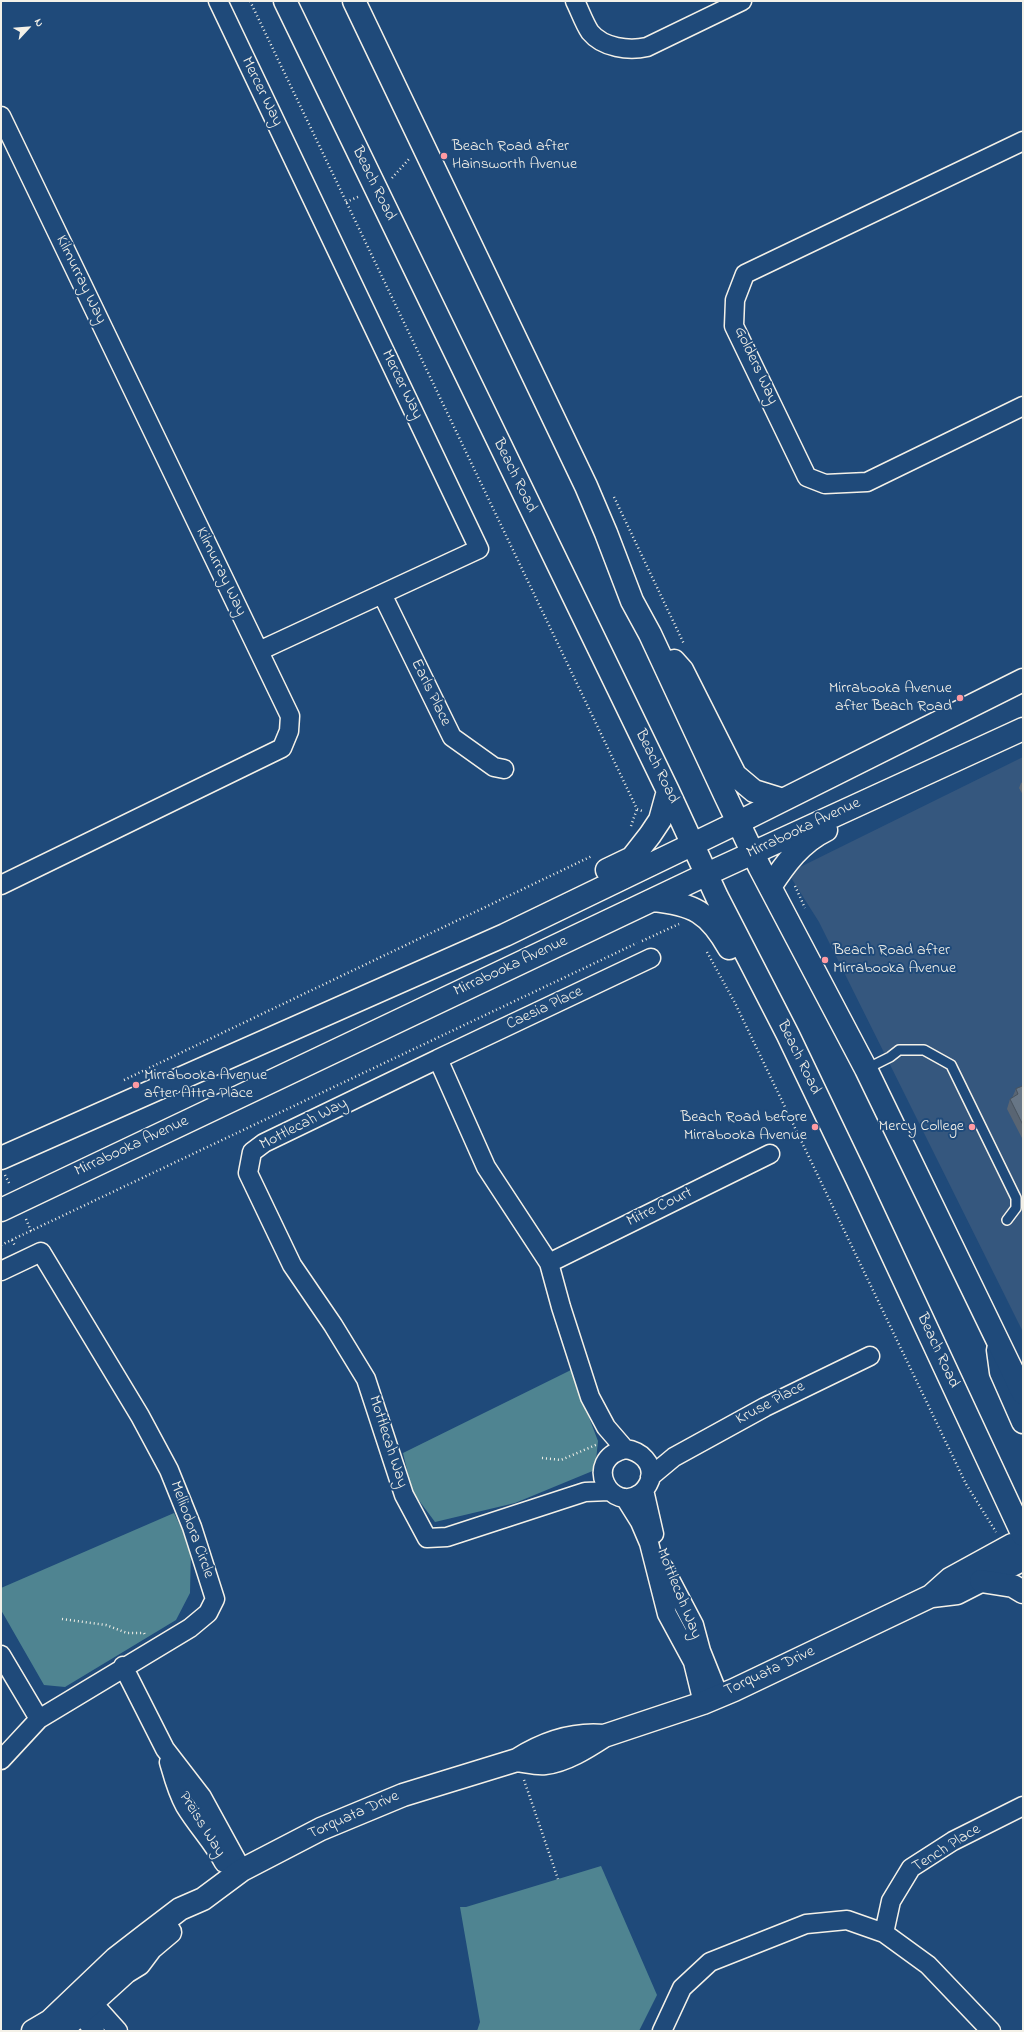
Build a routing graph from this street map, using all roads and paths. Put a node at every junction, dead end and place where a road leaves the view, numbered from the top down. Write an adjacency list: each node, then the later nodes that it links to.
1 (218, 1): 13 (street, Mercer Way)
2 (250, 1): 11 (path)
3 (285, 1): 10 (main road, Beach Road)
4 (354, 1): 9 (main road)
5 (575, 1): 6 (street)
6 (742, 1)
7 (1, 116): 15 (street, Kilmurray Way)
8 (1023, 141): 12 (street, Golders Way)
9 (425, 150): 10 (path); 14 (main road)
10 (375, 189): 11 (path); 20 (main road, Beach Road)
11 (346, 202): 22 (path)
12 (1023, 406)
13 (382, 594): 15 (street, Mercer Way); 19 (street, Earls Place)
14 (650, 634): 21 (main road); 24 (main road)
15 (259, 651): 30 (street, Kilmurray Way)
16 (1023, 680): 21 (main road, Mirrabooka Avenue)
17 (1023, 728): 18 (main road, Mirrabooka Avenue)
18 (995, 741): 27 (main road, Mirrabooka Avenue); 31 (main road)
19 (504, 770)
20 (668, 791): 23 (main road); 26 (main road, Beach Road)
21 (783, 800): 24 (main road, Mirrabooka Avenue)
22 (637, 809): 23 (path); 25 (path)
23 (660, 820): 34 (main road)
24 (738, 822): 26 (main road, Mirrabooka Avenue); 27 (main road)
25 (631, 828)
26 (693, 844): 29 (main road, Beach Road); 34 (main road, Mirrabooka Avenue)
27 (753, 853): 29 (main road, Mirrabooka Avenue); 31 (main road)
28 (597, 854): 40 (path)
29 (707, 874): 32 (main road, Mirrabooka Avenue); 37 (main road, Beach Road)
30 (1, 884)
31 (770, 887): 39 (main road)
32 (653, 900): 33 (main road); 43 (main road, Mirrabooka Avenue)
33 (689, 912): 37 (main road); 45 (path)
34 (505, 935): 42 (main road, Mirrabooka Avenue)
35 (704, 946): 64 (path)
36 (651, 958): 38 (street, Caesia Place)
37 (788, 1035): 65 (main road, Beach Road)
38 (438, 1059): 48 (street, Mottlecah Way); 62 (street, Mottlecah Way)
39 (866, 1069): 44 (lane); 50 (main road)
40 (123, 1081)
41 (770, 1154): 48 (street, Mitre Court)
42 (1, 1158)
43 (1, 1210)
44 (1007, 1220)
45 (12, 1240): 46 (path); 47 (path)
46 (1, 1245)
47 (16, 1248)
48 (549, 1262): 54 (street, Mottlecah Way)
49 (1, 1271): 72 (street, Melliodora Circle)
50 (997, 1338): 52 (main road); 53 (main road)
51 (870, 1356): 58 (street, Kruse Place)
52 (1023, 1393)
53 (1023, 1422)
54 (606, 1433): 55 (street, Mottlecah Way); 57 (street, Mottlecah Way); 59 (path)
55 (625, 1449): 56 (street); 57 (street)
56 (643, 1455): 58 (street); 61 (street, Mottlecah Way)
57 (608, 1457): 60 (street, Mottlecah Way)
58 (674, 1457): 61 (street, Kruse Place)
59 (542, 1458)
60 (602, 1474): 62 (street, Mottlecah Way); 63 (street, Mottlecah Way)
61 (647, 1484): 63 (street, Mottlecah Way); 75 (street, Mottlecah Way)
62 (585, 1492): 63 (street, Mottlecah Way)
63 (617, 1494): 75 (street, Mottlecah Way)
64 (996, 1531)
65 (1023, 1535)
66 (1023, 1545): 70 (main road, Torquata Drive)
67 (1023, 1555): 68 (main road, Torquata Drive)
68 (981, 1581): 69 (main road); 70 (main road, Torquata Drive)
69 (1023, 1592)
70 (931, 1596): 75 (main road, Torquata Drive)
71 (62, 1619): 72 (path)
72 (152, 1650): 74 (street, Melliodora Circle)
73 (1, 1655): 76 (street)
74 (123, 1666): 76 (street, Melliodora Circle); 80 (street, Preiss Way)
75 (711, 1700): 78 (main road, Torquata Drive)
76 (39, 1719): 77 (street, Melliodora Circle)
77 (1, 1760)
78 (517, 1760): 80 (main road, Torquata Drive); 81 (path)
79 (1023, 1806): 82 (street, Tench Place)
80 (237, 1874): 83 (main road, Torquata Drive)
81 (558, 1879)
82 (884, 1933): 88 (street); 89 (street)
83 (81, 2003): 84 (main road, Torquata Drive); 85 (main road, Torquata Drive); 86 (street); 87 (street)
84 (33, 2031)
85 (61, 2031)
86 (95, 2031)
87 (118, 2031)
88 (662, 2031)
89 (991, 2031)

